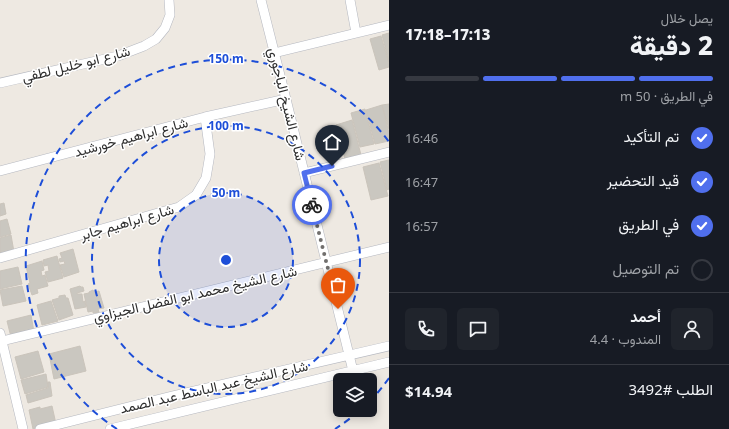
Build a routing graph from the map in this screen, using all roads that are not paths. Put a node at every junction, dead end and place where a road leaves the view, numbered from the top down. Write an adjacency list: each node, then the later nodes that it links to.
1 (169, 0): 7 (street, شارع ابو خليل لطفي)
2 (261, 0): 6 (street, شارع الشيخ الباجوري)
3 (350, 0): 5 (street)
4 (389, 25): 5 (street)
5 (356, 33): 6 (street)
6 (274, 53): 8 (street, شارع الشيخ الباجوري)
7 (0, 83)
8 (286, 99): 9 (street, شارع ابراهيم خورشيد); 12 (street, شارع الشيخ الباجوري)
9 (205, 117): 11 (street, شارع ابراهيم خورشيد); 14 (street, شارع ابراهيم جابر)
10 (389, 152): 12 (street)
11 (0, 171)
12 (304, 173): 15 (street, شارع الشيخ الباجوري)
13 (389, 247): 15 (street, شارع الشيخ محمد ابو الفضل الجيزاوي)
14 (0, 258)
15 (326, 263): 16 (street, شارع الشيخ محمد ابو الفضل الجيزاوي); 18 (street, شارع الشيخ الباجوري)
16 (1, 337): 21 (street)
17 (389, 346): 18 (street, شارع الشيخ عبد الباسط عبد الصمد)
18 (350, 356): 20 (street, شارع الشيخ الباجوري); 22 (street, شارع الشيخ عبد الباسط عبد الصمد)
19 (389, 362): 20 (street, شارع الشيخ عبد الباسط عبد الصمد)
20 (353, 370): 23 (street, شارع الشيخ عبد الباسط عبد الصمد)
21 (23, 429)
22 (40, 429)
23 (110, 429)

